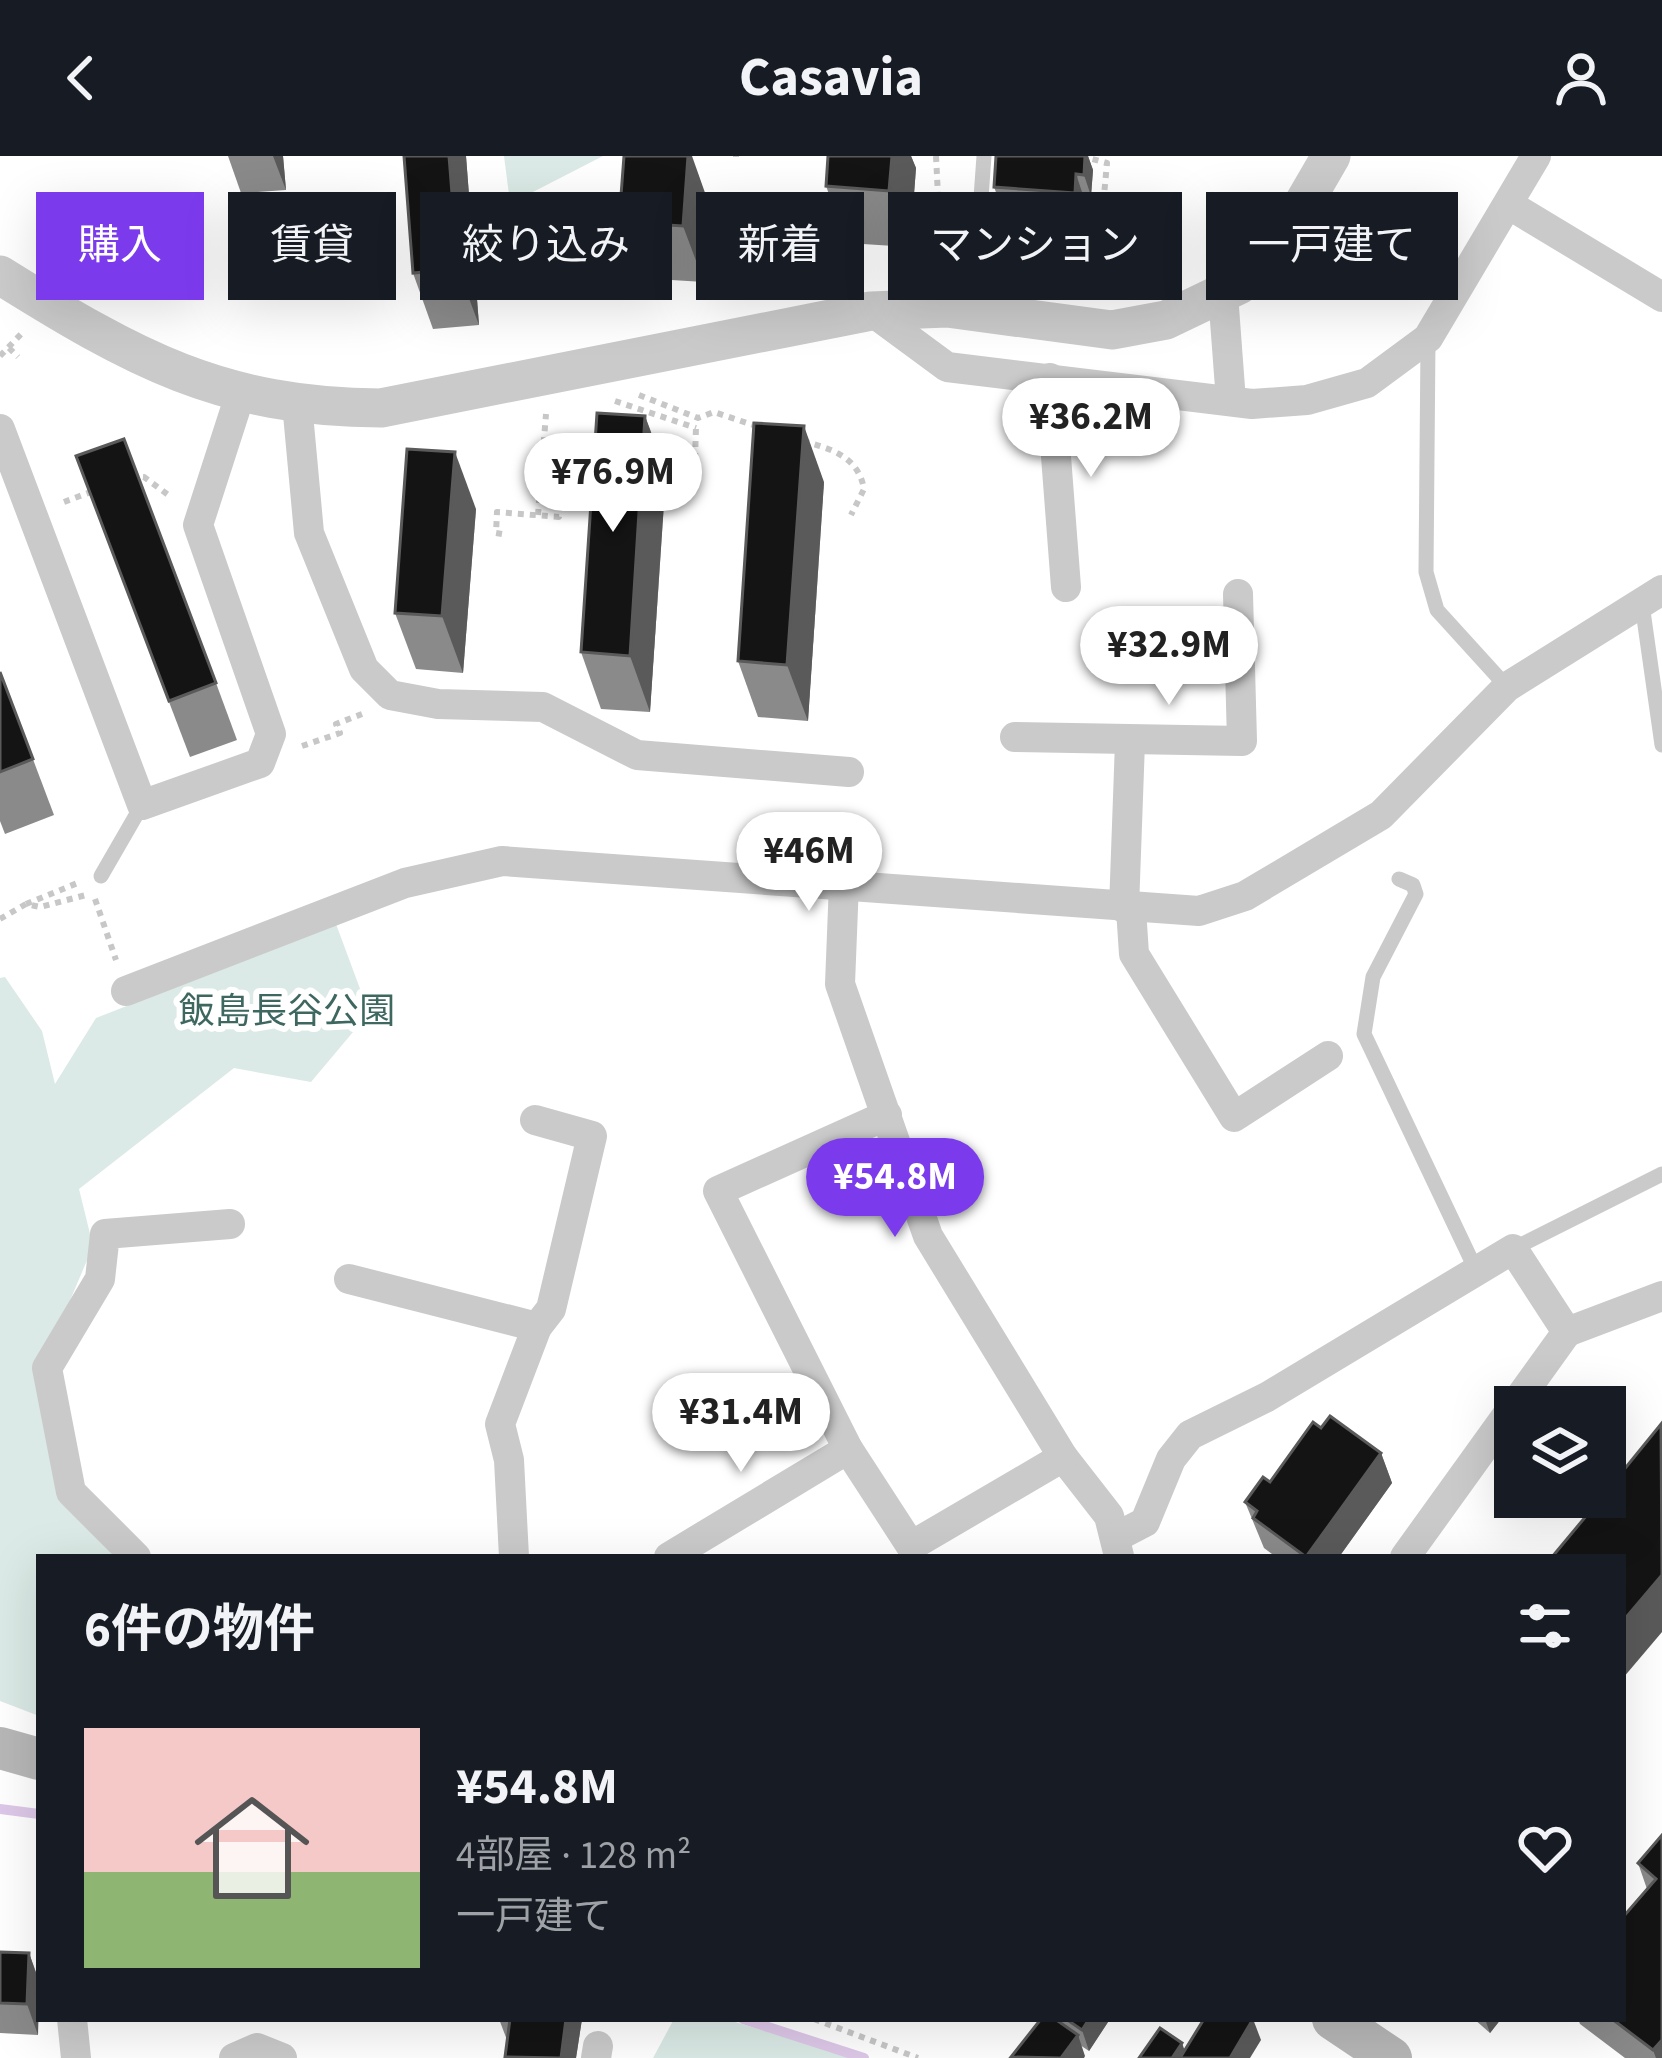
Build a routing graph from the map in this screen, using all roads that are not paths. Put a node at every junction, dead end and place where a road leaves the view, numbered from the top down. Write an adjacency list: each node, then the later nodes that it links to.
1 (985, 156): 11 (lane)
2 (1331, 156): 4 (street)
3 (1536, 156): 5 (street)
4 (1310, 192)
5 (1508, 204): 7 (street); 12 (street)
6 (0, 275): 14 (street)
7 (1662, 297)
8 (1210, 300): 11 (street)
9 (1223, 300): 15 (street)
10 (871, 311): 11 (street); 13 (street); 16 (street)
11 (973, 312)
12 (1428, 338): 15 (street); 21 (lane)
13 (1050, 378): 15 (street); 18 (street)
14 (240, 395): 16 (street); 26 (street)
15 (1231, 401)
16 (296, 404): 25 (street)
17 (0, 429): 26 (street)
18 (1066, 587)
19 (1238, 594): 23 (street)
20 (1652, 597): 21 (street); 24 (lane)
21 (1507, 687): 30 (street)
22 (1016, 737): 23 (street)
23 (1130, 742): 30 (street)
24 (1662, 745)
25 (849, 772)
26 (142, 805): 27 (lane)
27 (100, 876)
28 (1399, 879): 38 (lane)
29 (844, 883): 30 (street); 31 (street); 33 (street)
30 (1128, 908): 32 (street)
31 (126, 991)
32 (1328, 1056)
33 (886, 1114): 43 (street); 44 (street)
34 (535, 1120): 41 (street)
35 (1662, 1174): 37 (lane)
36 (230, 1225): 46 (street)
37 (1513, 1249): 38 (street); 42 (street)
38 (1475, 1268): 45 (street)
39 (350, 1279): 41 (street)
40 (1662, 1295): 42 (street)
41 (537, 1327): 47 (street)
42 (1567, 1332): 49 (street)
43 (848, 1449): 44 (street); 48 (street)
44 (1063, 1457): 45 (street)
45 (1118, 1547)
46 (133, 1554)
47 (514, 1554)
48 (674, 1554)
49 (1407, 1554)
50 (0, 1748): 51 (main road)
51 (36, 1758)
52 (72, 2022): 54 (street)
53 (1337, 2022): 57 (main road)
54 (76, 2058)
55 (234, 2058): 56 (street)
56 (282, 2058)
57 (1391, 2058)

